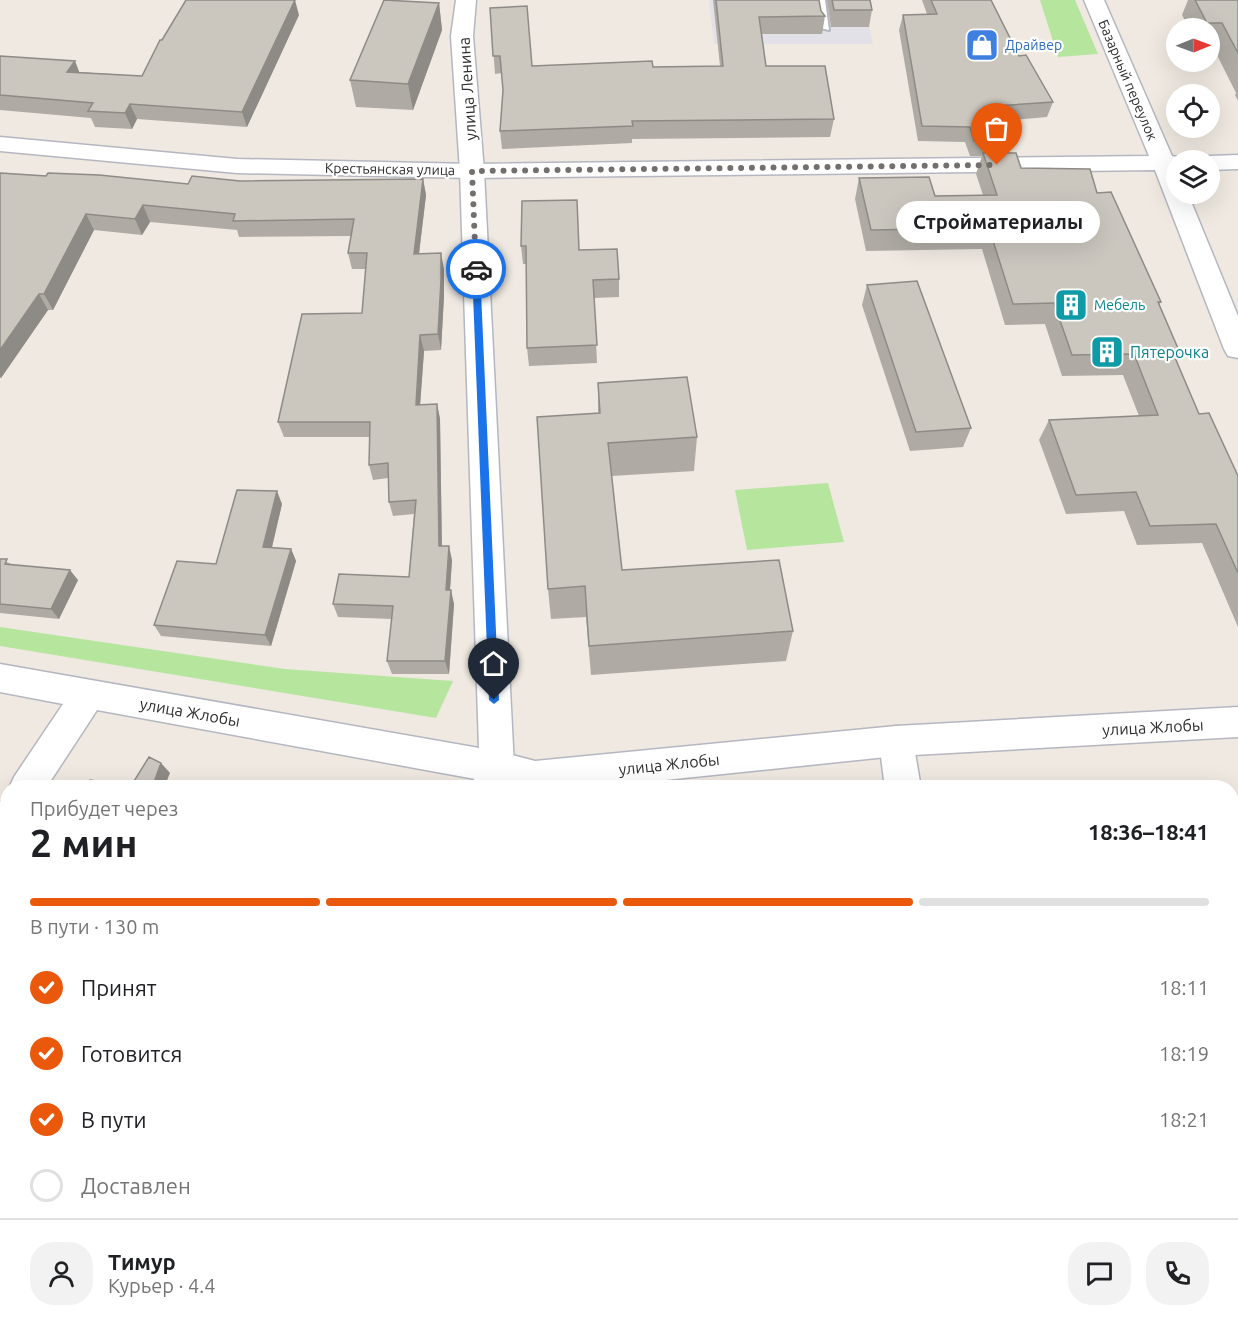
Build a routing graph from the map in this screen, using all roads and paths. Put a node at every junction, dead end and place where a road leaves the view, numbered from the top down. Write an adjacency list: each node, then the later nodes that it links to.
1 (466, 0): 10 (street, улица Ленина)
2 (820, 0): 4 (lane)
3 (1094, 0): 6 (street, Базарный переулок)
4 (825, 28)
5 (0, 144): 10 (street, Крестьянская улица)
6 (1166, 155)
7 (1238, 162): 8 (street)
8 (1220, 163)
9 (1166, 164): 10 (street, Крестьянская улица)
10 (472, 171): 17 (street, улица Ленина)
11 (1180, 204): 12 (street, Базарный переулок)
12 (1238, 349)
13 (0, 678): 14 (street, улица Жлобы)
14 (89, 694): 17 (street, улица Жлобы); 18 (street)
15 (1238, 722): 16 (street, улица Жлобы)
16 (896, 741): 17 (street, улица Жлобы); 19 (street)
17 (492, 777)
18 (31, 780)
19 (902, 780)

